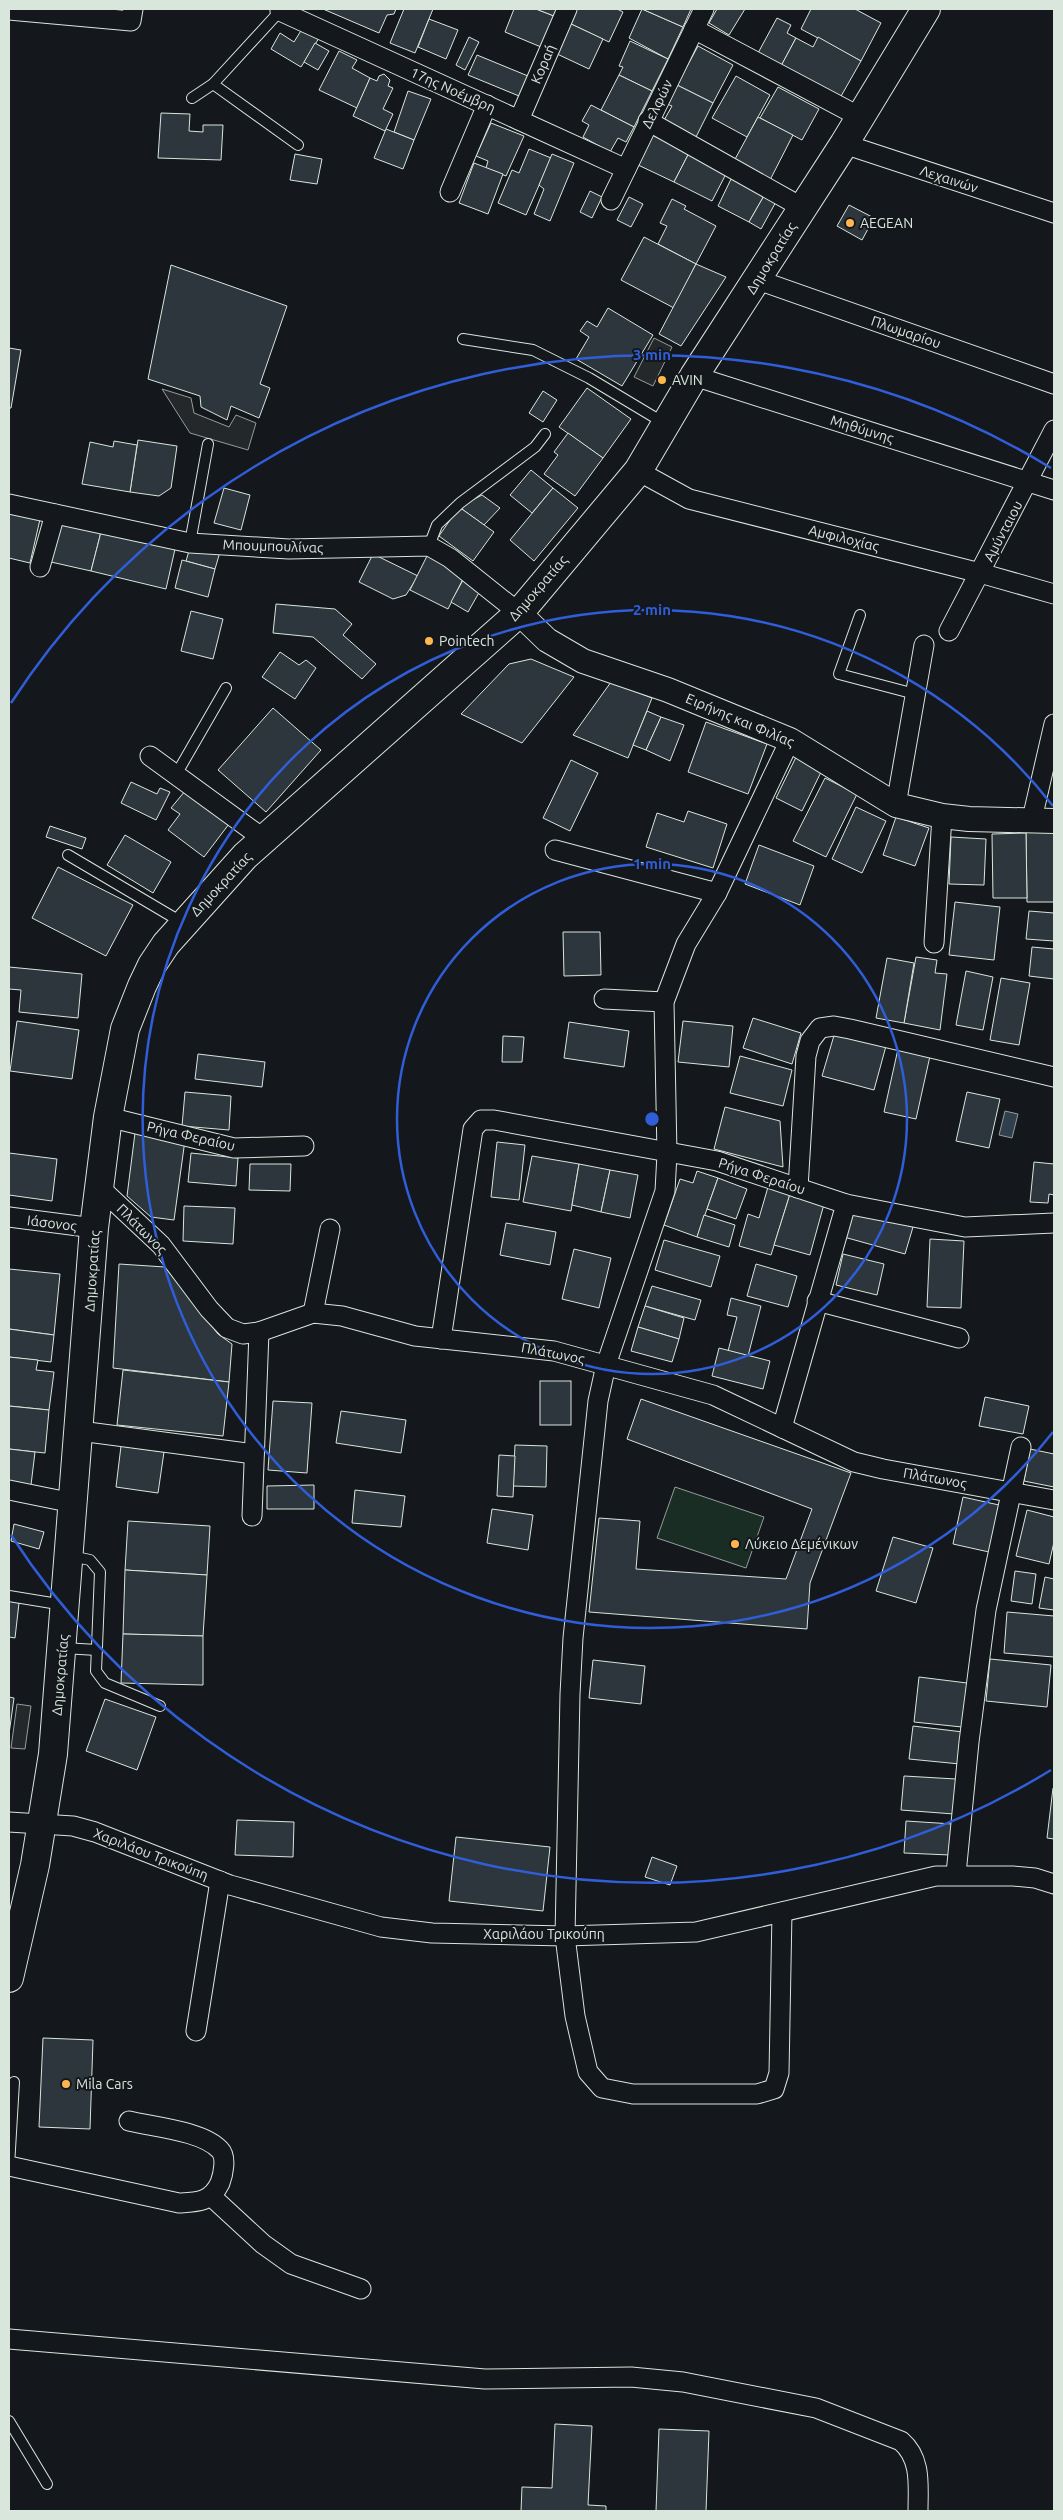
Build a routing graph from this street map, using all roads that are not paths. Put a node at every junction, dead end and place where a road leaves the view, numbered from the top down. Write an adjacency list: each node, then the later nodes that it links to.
1 (133, 9): 5 (street)
2 (567, 9): 12 (street, Κοραή)
3 (704, 9): 7 (street, Δελφών)
4 (926, 9): 11 (main road, Δημοκρατίας)
5 (9, 10)
6 (280, 11): 8 (lane); 10 (street, 17ης Νοέμβρη)
7 (694, 29): 11 (street); 13 (street, Δελφών)
8 (213, 84): 9 (lane); 15 (lane)
9 (192, 98)
10 (487, 105): 12 (street, 17ης Νοέμβρη); 17 (street)
11 (860, 116): 14 (main road, Δημοκρατίας)
12 (519, 120): 16 (street, 17ης Νοέμβρη)
13 (648, 122): 16 (street, Δελφών); 19 (street)
14 (844, 144): 19 (main road, Δημοκρατίας); 20 (street, Λεχαινών)
15 (298, 145)
16 (626, 169): 18 (street, Δελφών)
17 (450, 192)
18 (611, 200)
19 (803, 208): 21 (main road, Δημοκρατίας)
20 (1054, 213)
21 (758, 280): 23 (main road, Δημοκρατίας); 24 (street, Πλωμαρίου)
22 (463, 340): 25 (lane)
23 (694, 376): 25 (main road, Δημοκρατίας); 30 (street, Μηθύμνης)
24 (1054, 384)
25 (666, 424): 29 (main road, Δημοκρατίας)
26 (1054, 430): 30 (street, Αμύνταιου)
27 (545, 434): 35 (lane)
28 (208, 444): 34 (lane)
29 (638, 471): 37 (street, Αμφιλοχίας); 39 (main road, Δημοκρατίας)
30 (1029, 481): 31 (street, Μηθύμνης); 37 (street, Αμύνταιου)
31 (1054, 490)
32 (9, 504): 33 (street, Μπουμπουλίνας)
33 (55, 514): 34 (street, Μπουμπουλίνας); 36 (street)
34 (190, 543): 35 (street, Μπουμπουλίνας)
35 (429, 546): 39 (street)
36 (40, 567)
37 (980, 573): 38 (street, Αμφιλοχίας); 41 (street, Αμύνταιου)
38 (1054, 594)
39 (519, 613): 46 (street, Ειρήνης και Φιλίας); 52 (main road, Δημοκρατίας)
40 (860, 615): 44 (lane)
41 (949, 631)
42 (924, 645): 44 (street)
43 (226, 688): 48 (lane)
44 (915, 694): 49 (street)
45 (1054, 724): 51 (street)
46 (790, 740): 49 (street, Ειρήνης και Φιλίας); 55 (street)
47 (150, 756): 48 (street)
48 (177, 773): 52 (street)
49 (896, 805): 50 (street, Ειρήνης και Φιλίας)
50 (942, 816): 51 (street, Ειρήνης και Φιλίας); 57 (street)
51 (1043, 820)
52 (264, 839): 56 (main road, Δημοκρατίας)
53 (554, 850): 55 (street)
54 (68, 855): 56 (lane)
55 (717, 893): 59 (street)
56 (184, 924): 61 (main road, Δημοκρατίας)
57 (934, 943)
58 (604, 999): 59 (street)
59 (664, 1002): 63 (street)
60 (1054, 1077): 65 (street)
61 (108, 1116): 62 (street, Ρήγα Φεραίου); 64 (main road, Δημοκρατίας)
62 (304, 1146)
63 (667, 1154): 65 (street, Ρήγα Φεραίου); 75 (street, Ρήγα Φεραίου); 76 (street)
64 (98, 1186): 69 (main road, Δημοκρατίας); 73 (street, Πλάτωνος)
65 (798, 1188): 66 (street, Ρήγα Φεραίου)
66 (846, 1204): 68 (street, Ρήγα Φεραίου); 71 (street)
67 (9, 1218): 69 (street, Ιάσονος)
68 (1054, 1223)
69 (94, 1228): 78 (main road, Δημοκρατίας)
70 (330, 1229): 72 (street)
71 (817, 1301): 74 (street); 77 (street)
72 (313, 1313): 73 (street, Πλάτωνος); 75 (street, Πλάτωνος)
73 (259, 1332): 80 (street)
74 (959, 1338)
75 (441, 1339): 76 (street, Πλάτωνος)
76 (606, 1365): 77 (street, Πλάτωνος); 98 (street)
77 (782, 1428): 82 (street, Πλάτωνος)
78 (80, 1431): 80 (street); 84 (main road, Δημοκρατίας)
79 (1021, 1447): 82 (street)
80 (254, 1454): 85 (street)
81 (9, 1490): 84 (street)
82 (1013, 1492): 83 (street, Πλάτωνος); 94 (street)
83 (1054, 1500)
84 (73, 1503): 86 (main road, Δημοκρατίας)
85 (252, 1516)
86 (70, 1556): 88 (main road, Δημοκρατίας); 90 (lane)
87 (9, 1596): 88 (lane)
88 (65, 1605): 89 (main road, Δημοκρατίας)
89 (62, 1648): 90 (lane); 93 (main road, Δημοκρατίας)
90 (97, 1650): 91 (lane)
91 (160, 1706)
92 (9, 1822): 93 (street, Χαριλάου Τρικούπη)
93 (43, 1824): 95 (street, Χαριλάου Τρικούπη); 99 (main road, Δημοκρατίας)
94 (956, 1874): 96 (street, Χαριλάου Τρικούπη); 97 (street, Χαριλάου Τρικούπη)
95 (220, 1881): 98 (street, Χαριλάου Τρικούπη); 100 (street)
96 (1054, 1884)
97 (782, 1912): 98 (street, Χαριλάου Τρικούπη); 98 (street)
98 (565, 1936)
99 (9, 1978)
100 (196, 2031)
101 (14, 2082): 103 (lane)
102 (129, 2121): 104 (street)
103 (9, 2166): 104 (street)
104 (212, 2197): 105 (street)
105 (361, 2289)
106 (9, 2339): 109 (street)
107 (9, 2421): 108 (lane)
108 (47, 2484)
109 (918, 2511)

